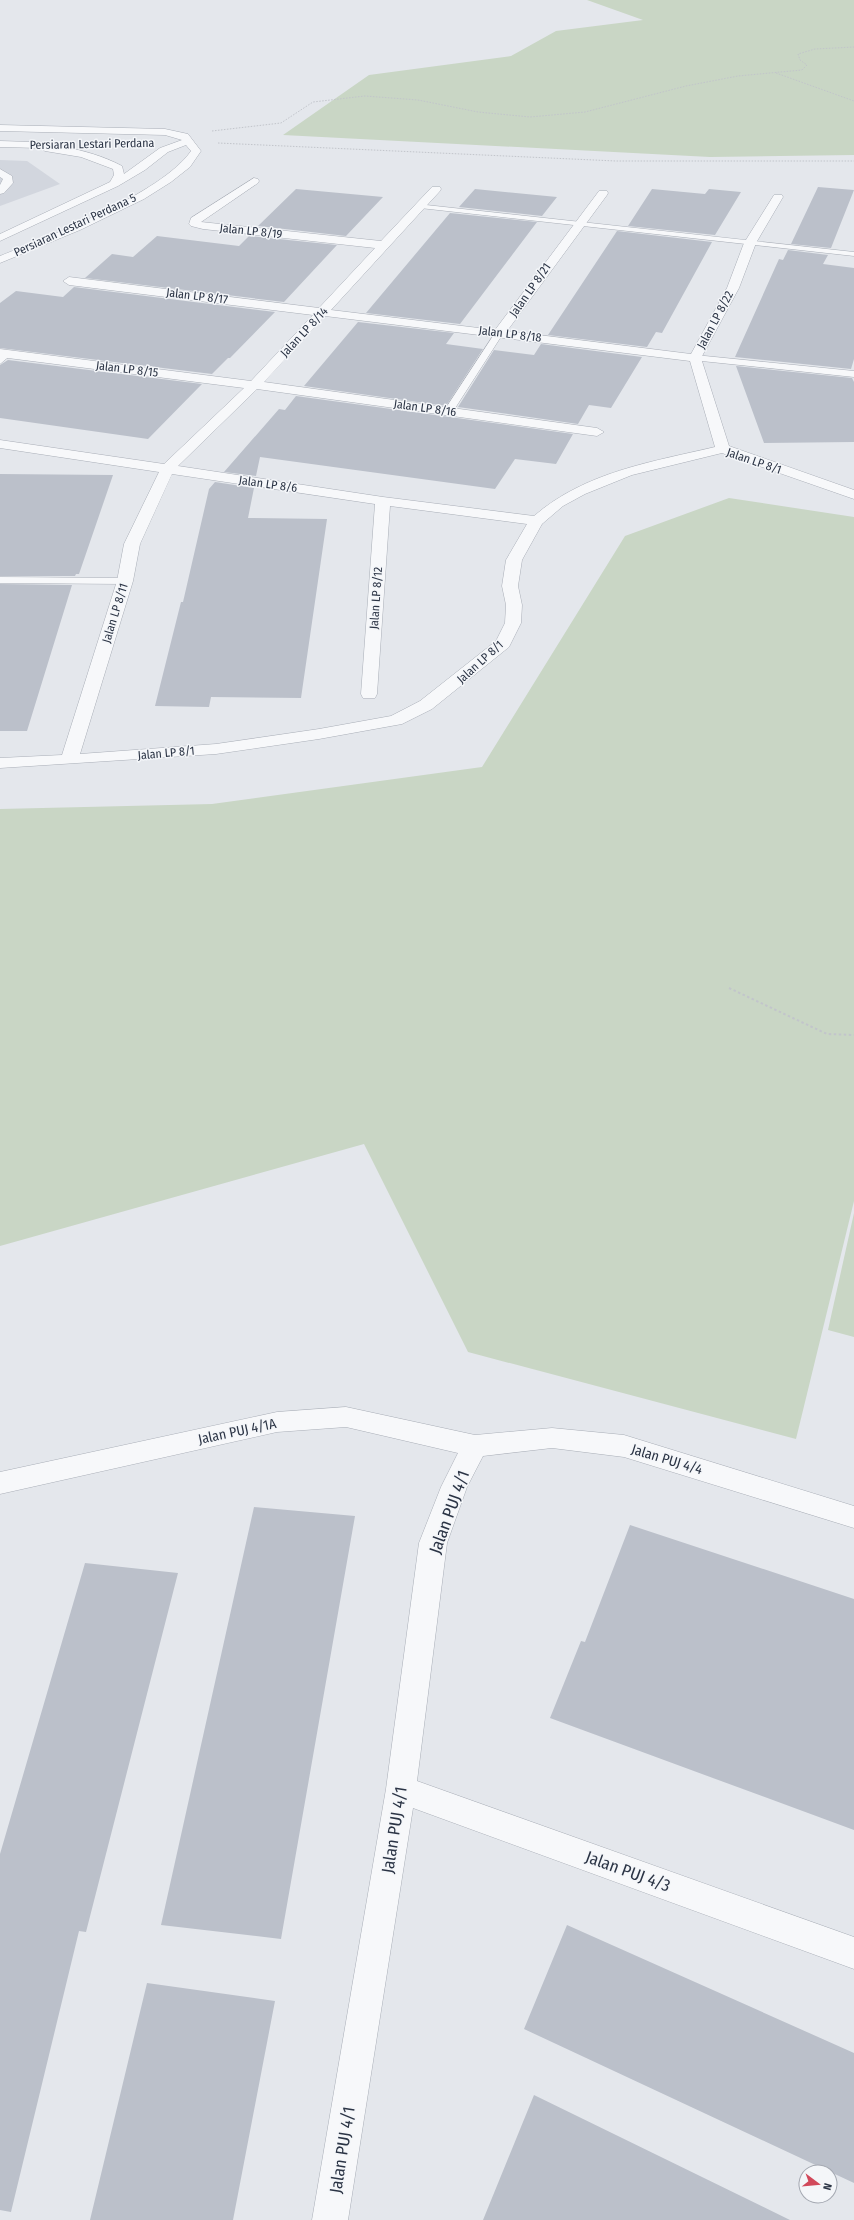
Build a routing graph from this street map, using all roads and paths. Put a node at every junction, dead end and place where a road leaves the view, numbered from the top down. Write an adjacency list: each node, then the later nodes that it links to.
1 (854, 47): 2 (path)
2 (774, 72): 3 (path); 5 (path)
3 (854, 101)
4 (0, 128): 5 (street, Persiaran Lestari Perdana)
5 (186, 139): 6 (street, Persiaran Lestari Perdana); 10 (path); 13 (street, Persiaran Lestari Perdana 5); 24 (street, Persiaran Lestari Perdana 5)
6 (156, 143)
7 (0, 144): 8 (street, Persiaran Lestari Perdana)
8 (24, 145): 9 (street, Persiaran Lestari Perdana); 13 (street)
9 (92, 145)
10 (854, 161)
11 (2, 172): 15 (street)
12 (254, 181): 22 (street, Jalan LP 8/19)
13 (114, 184): 20 (street, Persiaran Lestari Perdana 5)
14 (436, 189): 18 (street, Jalan LP 8/14)
15 (0, 190)
16 (603, 193): 19 (street, Jalan LP 8/21)
17 (778, 197): 21 (street, Jalan LP 8/22)
18 (420, 206): 19 (lane); 22 (street, Jalan LP 8/14)
19 (578, 223): 21 (lane); 27 (street, Jalan LP 8/21)
20 (0, 238)
21 (750, 243): 23 (lane); 29 (street, Jalan LP 8/22)
22 (383, 245): 26 (street, Jalan LP 8/14)
23 (854, 254)
24 (0, 260)
25 (69, 281): 26 (street, Jalan LP 8/17)
26 (324, 311): 27 (street, Jalan LP 8/18); 31 (street, Jalan LP 8/14)
27 (500, 332): 29 (street, Jalan LP 8/18); 32 (lane, Jalan LP 8/21)
28 (3, 356): 31 (street, Jalan LP 8/15)
29 (695, 358): 30 (lane); 35 (street, Jalan LP 8/22)
30 (854, 374)
31 (254, 385): 32 (street, Jalan LP 8/16); 36 (street, Jalan LP 8/14)
32 (449, 411): 33 (street, Jalan LP 8/16)
33 (597, 432)
34 (0, 444): 36 (street, Jalan LP 8/6)
35 (723, 449): 37 (street, Jalan LP 8/1); 39 (street, Jalan LP 8/1)
36 (167, 469): 38 (street, Jalan LP 8/6); 41 (street, Jalan LP 8/11)
37 (854, 495)
38 (383, 501): 39 (street, Jalan LP 8/6); 42 (street, Jalan LP 8/12)
39 (537, 521): 43 (street, Jalan LP 8/1)
40 (0, 580): 41 (lane)
41 (125, 581): 43 (street, Jalan LP 8/11)
42 (369, 694)
43 (69, 760): 44 (street, Jalan LP 8/1)
44 (0, 763)
45 (729, 988): 46 (path)
46 (854, 1034)
47 (475, 1446): 48 (street, Jalan PUJ 4/1A); 49 (street, Jalan PUJ 4/4); 50 (street, Jalan PUJ 4/1)
48 (2, 1487)
49 (854, 1517)
50 (401, 1789): 51 (street, Jalan PUJ 4/3); 52 (street, Jalan PUJ 4/1)
51 (854, 1954)
52 (330, 2220)

